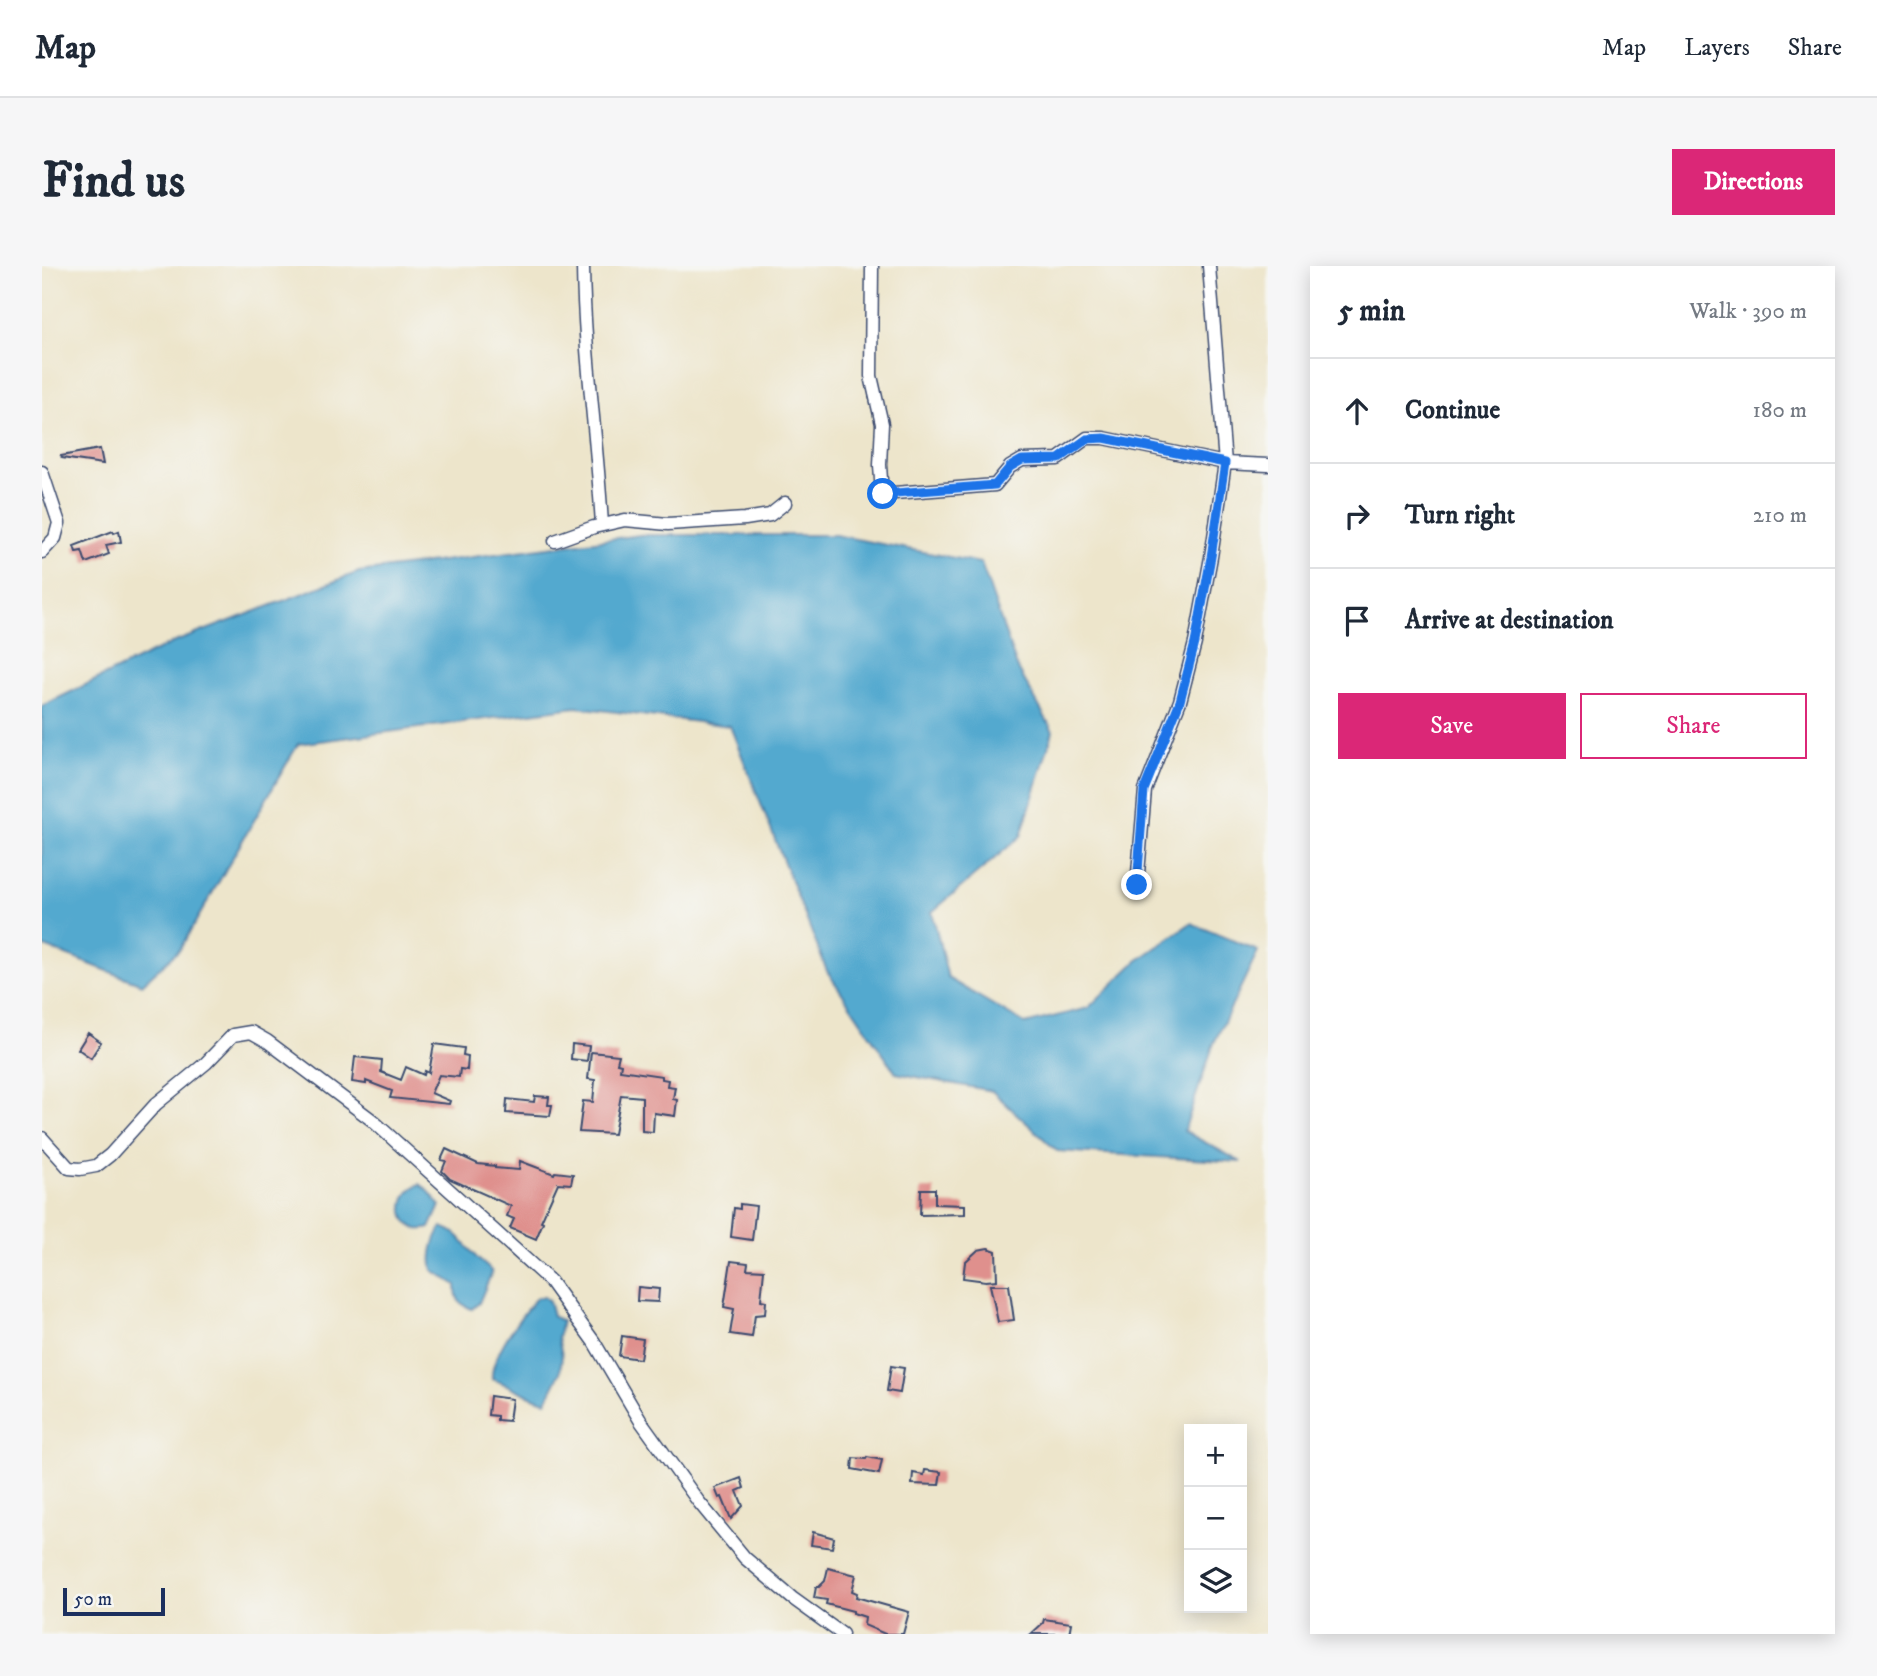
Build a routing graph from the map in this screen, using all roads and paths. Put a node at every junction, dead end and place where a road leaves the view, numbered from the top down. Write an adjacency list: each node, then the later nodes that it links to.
1 (583, 266): 8 (street)
2 (872, 266): 4 (street)
3 (1209, 266): 4 (street)
4 (1225, 463): 5 (street); 11 (street)
5 (1268, 465)
6 (42, 472): 10 (street)
7 (785, 503): 8 (street)
8 (602, 525): 9 (street)
9 (555, 541)
10 (42, 552)
11 (1137, 885)
12 (42, 1138): 13 (street)
13 (842, 1634)

